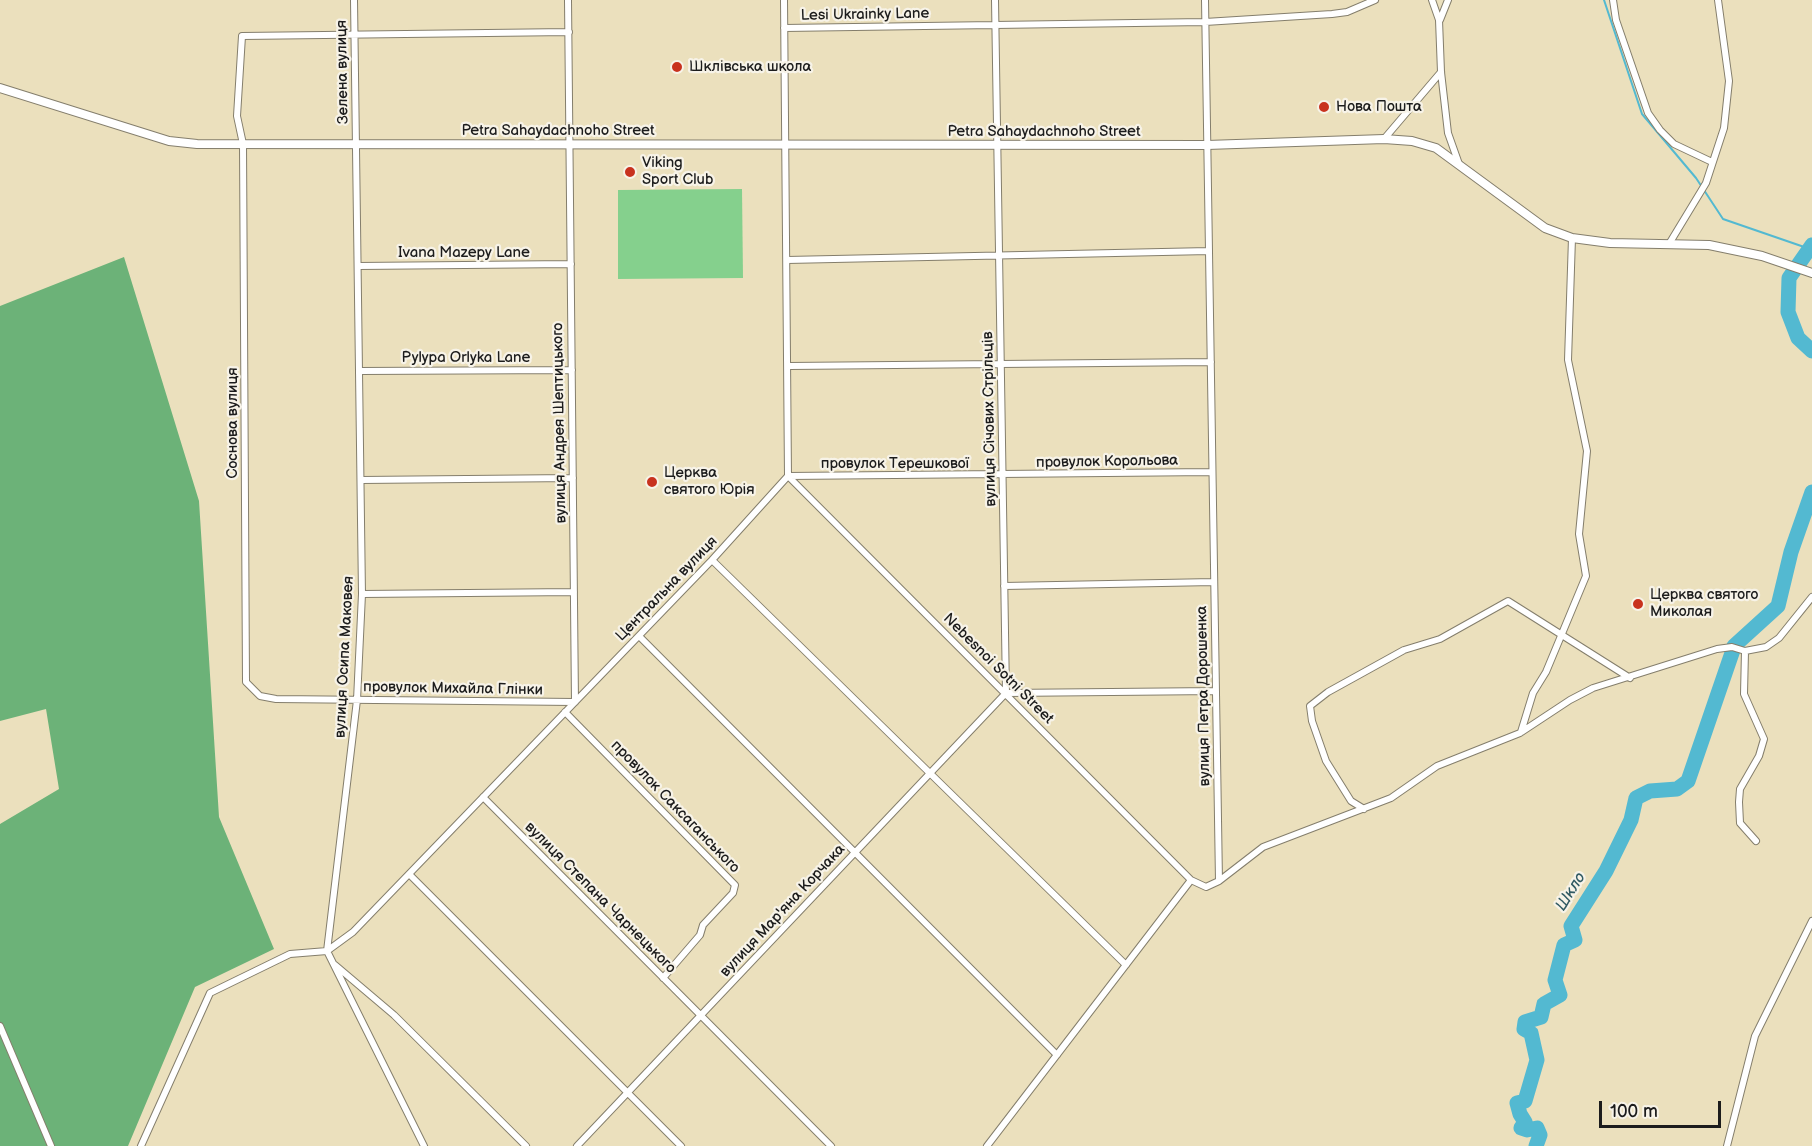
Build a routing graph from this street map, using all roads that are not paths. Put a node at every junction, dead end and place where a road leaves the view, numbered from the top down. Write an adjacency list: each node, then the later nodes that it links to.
1 (354, 0): 16 (street, Зелена вулиця)
2 (568, 0): 15 (street, вулиця Андрея Шептицького)
3 (784, 0): 14 (street)
4 (996, 0): 13 (street, вулиця Січових Стрільців)
5 (1205, 0): 12 (street, вулиця Петра Дорошенка)
6 (1376, 0): 12 (street, Lesi Ukrainky Lane)
7 (1432, 0): 11 (street)
8 (1448, 0): 11 (street)
9 (1613, 0): 26 (street)
10 (1718, 0): 26 (street)
11 (1439, 20): 17 (street)
12 (1206, 22): 13 (street, Lesi Ukrainky Lane); 25 (street, вулиця Петра Дорошенка)
13 (996, 25): 14 (street, Lesi Ukrainky Lane); 24 (street, вулиця Січових Стрільців)
14 (784, 28): 23 (street)
15 (569, 32): 16 (street); 22 (street, вулиця Андрея Шептицького)
16 (355, 35): 20 (street, Соснова вулиця); 21 (street, Зелена вулиця)
17 (1441, 72): 19 (street); 27 (street)
18 (0, 88): 20 (street, Petra Sahaydachnoho Street)
19 (1384, 139): 25 (street, Petra Sahaydachnoho Street); 27 (street, Petra Sahaydachnoho Street)
20 (243, 144): 21 (street, Petra Sahaydachnoho Street); 58 (street, Соснова вулиця)
21 (356, 144): 22 (street, Petra Sahaydachnoho Street); 34 (street, вулиця Осипа Маковея)
22 (570, 145): 23 (street, Petra Sahaydachnoho Street); 33 (street, вулиця Андрея Шептицького)
23 (786, 145): 24 (street, Petra Sahaydachnoho Street); 32 (street)
24 (998, 145): 25 (street, Petra Sahaydachnoho Street); 31 (street, вулиця Січових Стрільців)
25 (1207, 145): 30 (street, вулиця Петра Дорошенка)
26 (1712, 162): 29 (street)
27 (1459, 164): 28 (street, Petra Sahaydachnoho Street)
28 (1572, 238): 29 (street, Petra Sahaydachnoho Street); 52 (street)
29 (1669, 244): 35 (street, Petra Sahaydachnoho Street)
30 (1209, 251): 31 (street); 36 (street, вулиця Петра Дорошенка)
31 (999, 255): 32 (street); 37 (street, вулиця Січових Стрільців)
32 (787, 260): 38 (street)
33 (571, 264): 34 (street, Ivana Mazepy Lane); 39 (street, вулиця Андрея Шептицького)
34 (358, 266): 40 (street, вулиця Осипа Маковея)
35 (1809, 272)
36 (1211, 362): 37 (street); 41 (street, вулиця Петра Дорошенка)
37 (1001, 364): 38 (street); 42 (street, вулиця Січових Стрільців)
38 (789, 366): 43 (street)
39 (572, 370): 40 (street, Pylypa Orlyka Lane); 44 (street, вулиця Андрея Шептицького)
40 (359, 371): 45 (street, вулиця Осипа Маковея)
41 (1212, 472): 42 (street, провулок Корольова); 47 (street, вулиця Петра Дорошенка)
42 (1003, 475): 43 (street, провулок Терешкової); 48 (street, вулиця Січових Стрільців)
43 (788, 476): 46 (street, Центральна вулиця); 57 (street, Nebesnoi Sotni Street)
44 (573, 478): 45 (street); 49 (street, вулиця Андрея Шептицького)
45 (361, 480): 50 (street, вулиця Осипа Маковея)
46 (712, 560): 53 (street, Центральна вулиця); 63 (street)
47 (1214, 582): 48 (street); 56 (street, вулиця Петра Дорошенка)
48 (1004, 586): 57 (street, вулиця Січових Стрільців)
49 (574, 592): 50 (street); 60 (street, вулиця Андрея Шептицького)
50 (362, 594): 59 (street, вулиця Осипа Маковея)
51 (1812, 597): 54 (street)
52 (1561, 634): 55 (street); 62 (street); 65 (street)
53 (639, 636): 60 (street, Центральна вулиця); 67 (street)
54 (1746, 651): 55 (street); 66 (street)
55 (1630, 678): 62 (street)
56 (1216, 691): 57 (street); 70 (street, вулиця Петра Дорошенка)
57 (1006, 693): 63 (street, вулиця Мар'яна Корчака); 69 (street, Nebesnoi Sotni Street)
58 (260, 696): 59 (street, провулок Михайла Глінки)
59 (357, 699): 60 (street, провулок Михайла Глінки); 72 (street, вулиця Осипа Маковея)
60 (575, 702): 61 (street, Центральна вулиця)
61 (565, 712): 64 (street, Центральна вулиця); 75 (street, провулок Саксаганського)
62 (1520, 733): 65 (street)
63 (930, 773): 67 (street, вулиця Мар'яна Корчака); 74 (street)
64 (483, 797): 68 (street, Центральна вулиця); 75 (street, вулиця Степана Чарнецького)
65 (1364, 809): 70 (street)
66 (1756, 841)
67 (855, 853): 76 (street, вулиця Мар'яна Корчака); 78 (street)
68 (409, 874): 72 (street, Центральна вулиця); 79 (street)
69 (1191, 880): 70 (street); 74 (street)
70 (1219, 881)
71 (1812, 921): 88 (street)
72 (327, 951): 73 (street, вулиця Осипа Маковея); 81 (street)
73 (332, 963): 82 (street, вулиця Осипа Маковея); 83 (street)
74 (1126, 965): 78 (street)
75 (663, 978): 76 (street, вулиця Степана Чарнецького)
76 (701, 1016): 79 (street, вулиця Мар'яна Корчака); 86 (street, вулиця Степана Чарнецького)
77 (0, 1026): 80 (street)
78 (1057, 1055): 87 (street)
79 (627, 1093): 84 (street, вулиця Мар'яна Корчака); 85 (street)
80 (51, 1146)
81 (141, 1146)
82 (424, 1146)
83 (526, 1146)
84 (577, 1146)
85 (681, 1146)
86 (831, 1146)
87 (987, 1146)
88 (1727, 1146)

